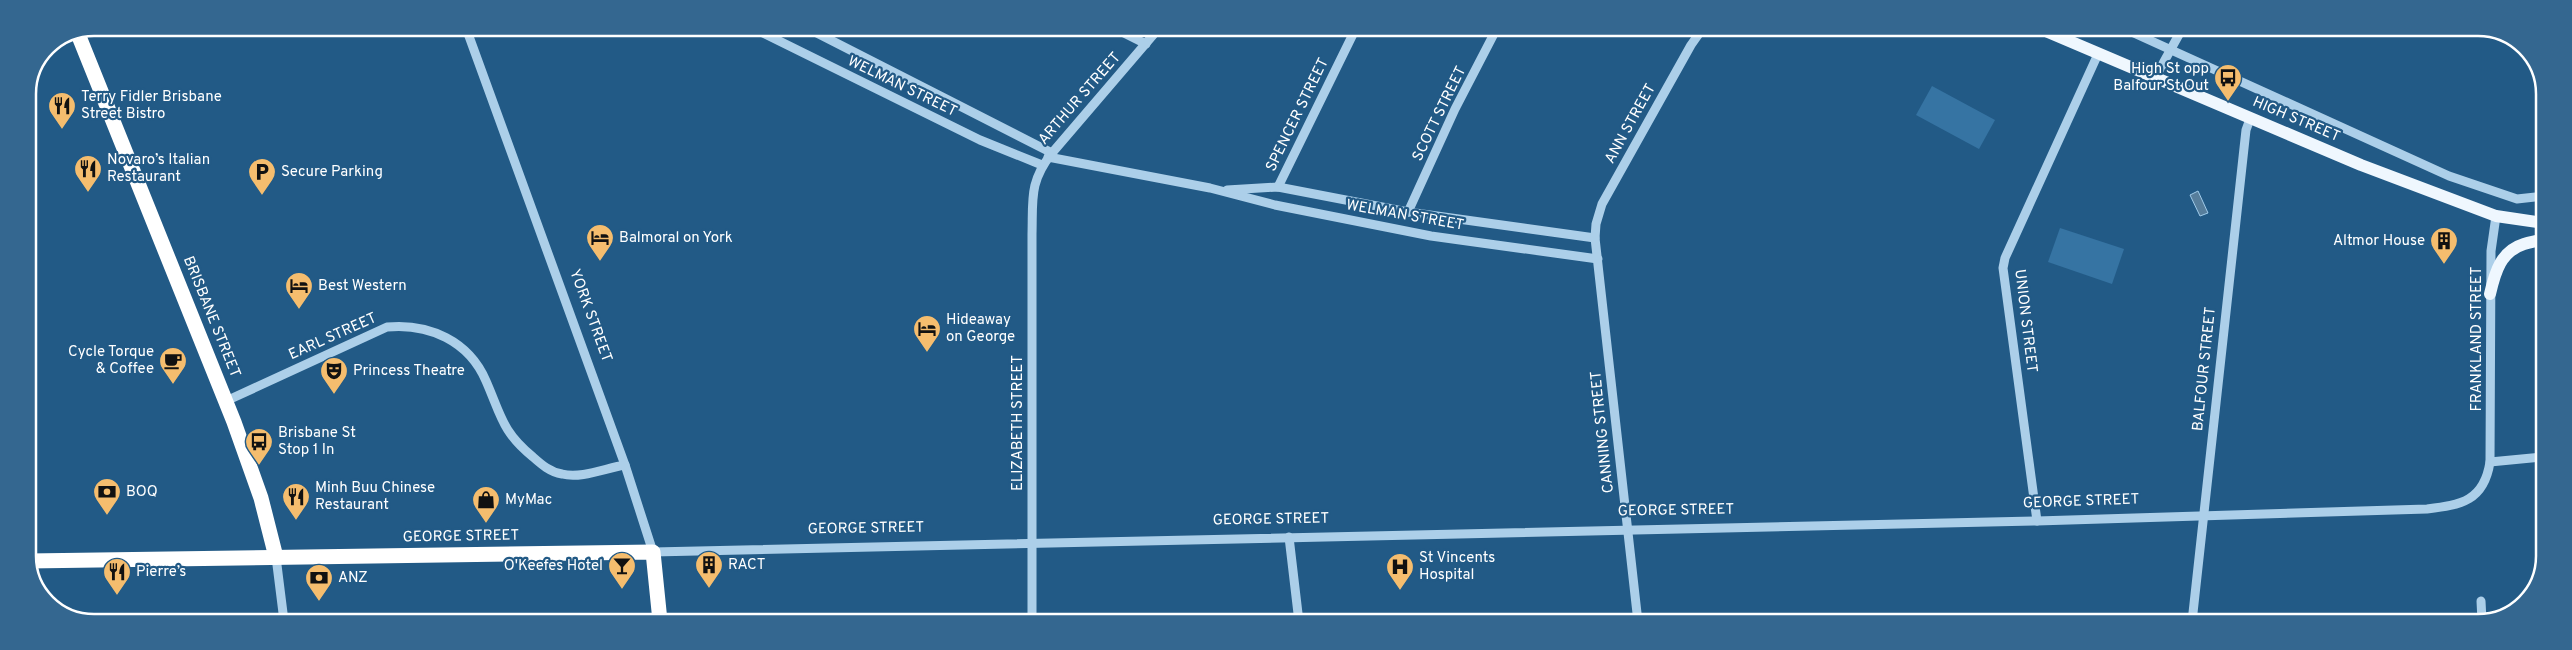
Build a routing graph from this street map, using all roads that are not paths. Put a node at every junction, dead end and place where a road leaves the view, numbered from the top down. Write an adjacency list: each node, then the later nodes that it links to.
1 (469, 36): 33 (street, YORK STREET)
2 (769, 36): 19 (street, WELMAN STREET)
3 (822, 36): 18 (street, WELMAN STREET)
4 (1130, 36): 13 (street)
5 (1152, 36): 13 (street, ARTHUR STREET)
6 (1352, 36): 21 (street, SPENCER STREET)
7 (1493, 36): 23 (street, SCOTT STREET)
8 (1698, 36): 26 (street, ANN STREET)
9 (2057, 36): 15 (main road, HIGH STREET)
10 (2141, 36): 14 (street, HIGH STREET)
11 (2178, 36): 14 (street)
12 (80, 38): 30 (highway, BRISBANE STREET)
13 (1146, 44): 18 (street, ARTHUR STREET)
14 (2171, 49): 16 (street); 22 (street, HIGH STREET)
15 (2098, 54): 16 (main road, HIGH STREET); 35 (street, UNION STREET)
16 (2155, 78): 17 (main road, HIGH STREET)
17 (2250, 119): 24 (main road, HIGH STREET); 34 (street, BALFOUR STREET)
18 (1050, 155): 19 (street, ARTHUR STREET); 20 (street, WELMAN STREET)
19 (1042, 165): 38 (street, ELIZABETH STREET)
20 (1210, 188): 21 (street, WELMAN STREET); 28 (street, WELMAN STREET)
21 (1278, 188): 23 (street, WELMAN STREET)
22 (2536, 197)
23 (1408, 212): 26 (street, WELMAN STREET)
24 (2496, 216): 25 (main road, HIGH STREET); 29 (street, FRANKLAND STREET)
25 (2536, 222)
26 (1595, 238): 28 (street, CANNING STREET)
27 (2536, 241): 29 (main road)
28 (1598, 260): 36 (street, CANNING STREET)
29 (2490, 294): 32 (street, FRANKLAND STREET)
30 (226, 401): 33 (street, EARL STREET); 40 (highway, BRISBANE STREET)
31 (2536, 458): 32 (street)
32 (2490, 462): 34 (street, GEORGE STREET)
33 (625, 465): 39 (street, YORK STREET)
34 (2202, 516): 35 (street, GEORGE STREET); 48 (street, BALFOUR STREET)
35 (2037, 521): 36 (street, GEORGE STREET)
36 (1628, 530): 37 (street, GEORGE STREET); 47 (street, CANNING STREET)
37 (1289, 538): 38 (street, GEORGE STREET); 46 (street)
38 (1032, 543): 39 (street, GEORGE STREET); 45 (street, ELIZABETH STREET)
39 (653, 552): 40 (highway, GEORGE STREET); 44 (highway, YORK STREET)
40 (276, 557): 41 (highway, GEORGE STREET); 43 (street, BRISBANE STREET)
41 (36, 561)
42 (2481, 600): 49 (street)
43 (283, 614)
44 (659, 614)
45 (1032, 614)
46 (1298, 614)
47 (1637, 614)
48 (2193, 614)
49 (2482, 614)

